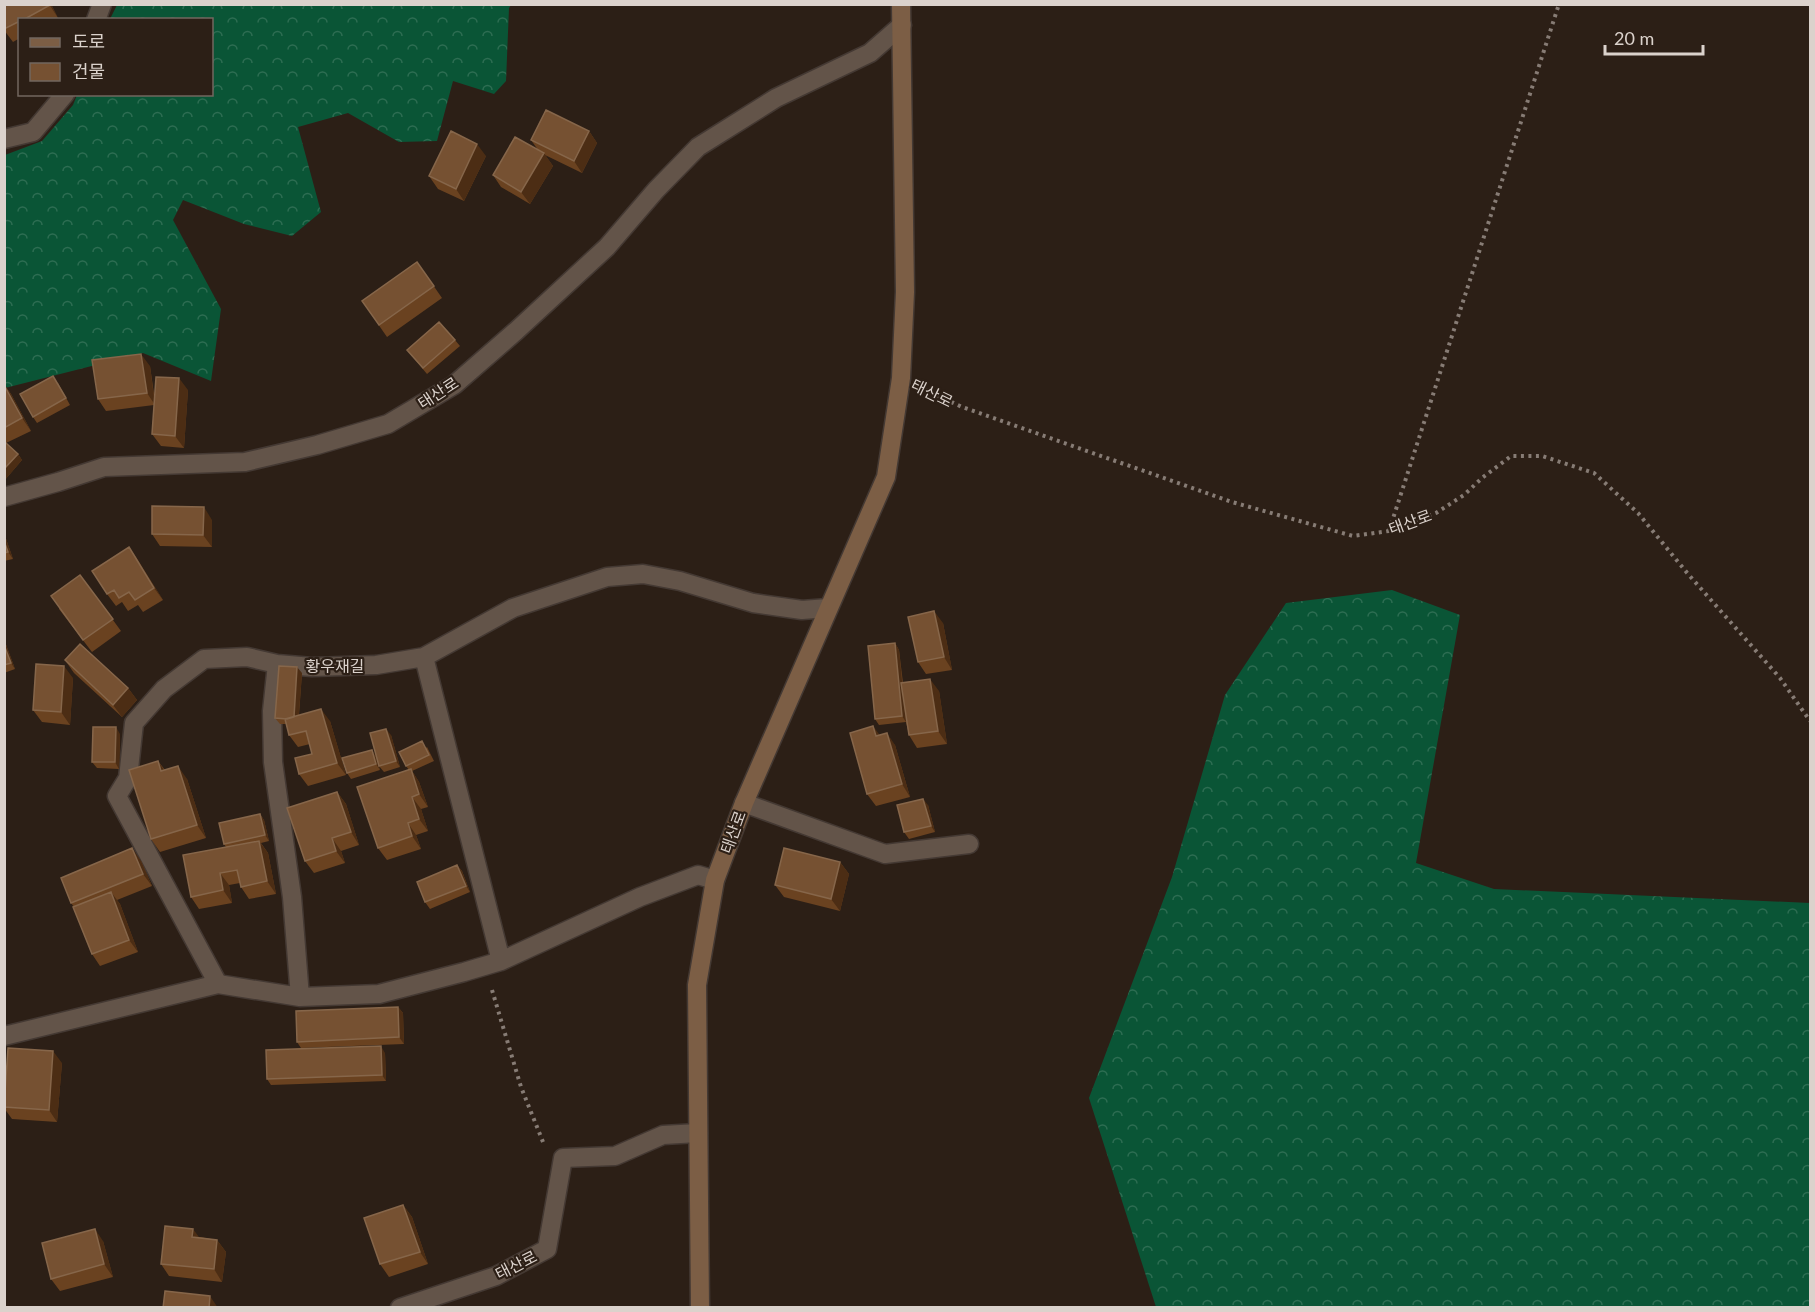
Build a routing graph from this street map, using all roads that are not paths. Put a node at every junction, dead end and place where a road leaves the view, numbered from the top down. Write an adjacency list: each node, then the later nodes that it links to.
1 (901, 4): 2 (street, 태산로)
2 (902, 25): 5 (street, 태산로); 6 (street, 태산로)
3 (62, 96): 4 (street)
4 (4, 139)
5 (4, 497)
6 (828, 608): 7 (street, 황우재길); 9 (street, 태산로)
7 (424, 657): 8 (street, 황우재길); 12 (street)
8 (277, 664): 13 (street, 황우재길); 14 (street)
9 (744, 803): 10 (street); 11 (street, 태산로)
10 (969, 844)
11 (715, 880): 12 (street); 16 (street, 태산로)
12 (493, 963): 14 (street)
13 (218, 984): 14 (street); 15 (street)
14 (300, 997)
15 (4, 1036)
16 (698, 1133): 17 (street, 태산로); 18 (street, 태산로)
17 (400, 1308)
18 (700, 1308)

